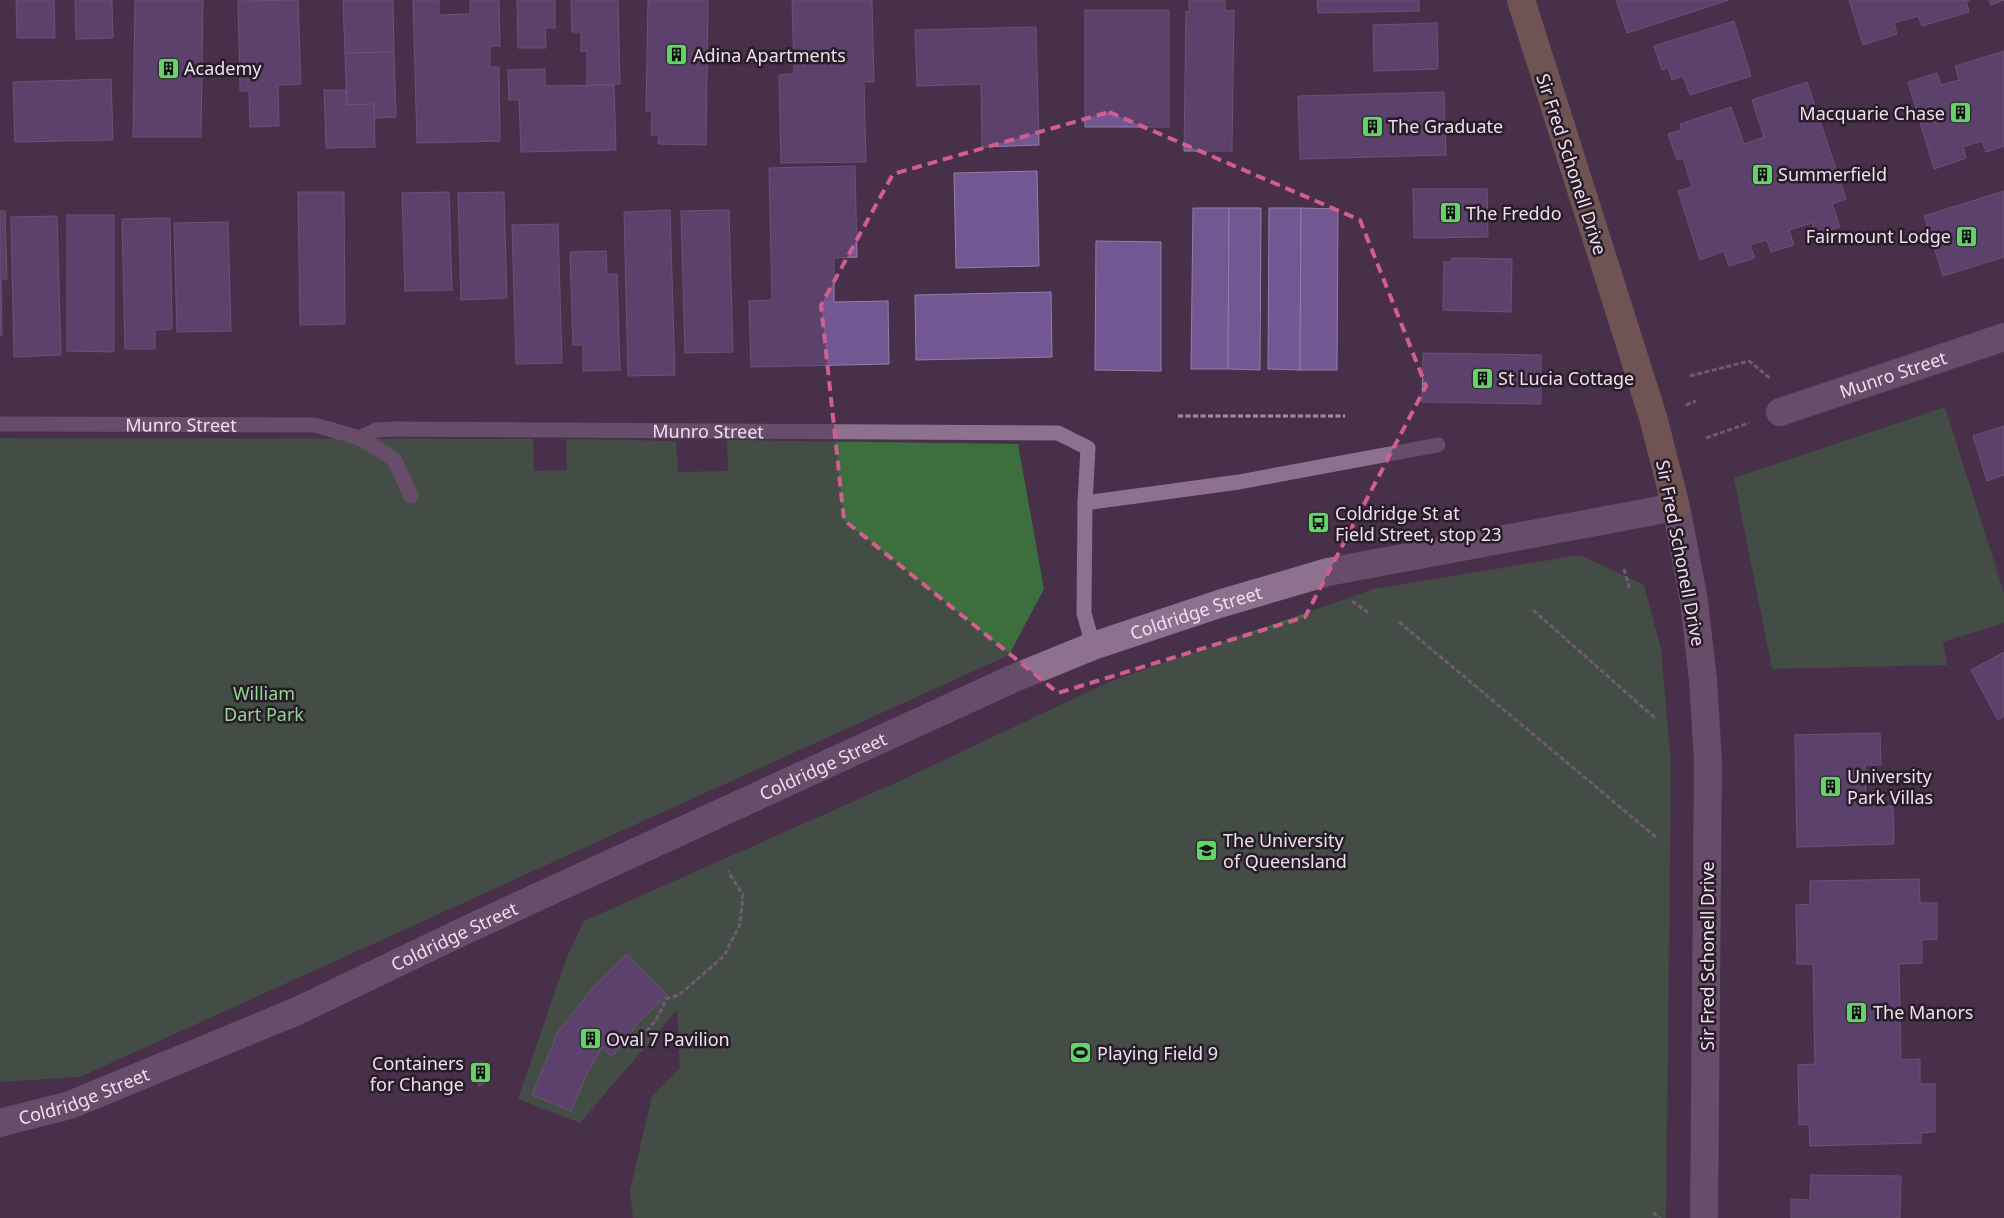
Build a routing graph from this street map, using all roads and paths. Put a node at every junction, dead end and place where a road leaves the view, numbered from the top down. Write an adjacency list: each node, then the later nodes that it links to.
1 (1520, 0): 17 (main road, Sir Fred Schonell Drive)
2 (2004, 337): 7 (main road, Munro Street)
3 (1690, 376): 4 (path)
4 (1775, 382)
5 (1696, 401): 6 (path)
6 (1686, 405)
7 (1780, 412)
8 (1178, 416): 9 (path)
9 (1345, 416)
10 (1751, 423): 13 (path)
11 (0, 424): 12 (lane, Munro Street)
12 (360, 438): 15 (lane, Munro Street); 16 (lane, Munro Street)
13 (1706, 438)
14 (1438, 446): 16 (lane)
15 (411, 496)
16 (1085, 503): 24 (lane)
17 (1676, 507): 24 (main road, Coldridge Street); 32 (main road, Sir Fred Schonell Drive)
18 (1624, 569): 19 (path)
19 (1630, 590)
20 (1348, 598): 22 (path)
21 (1533, 610): 25 (path)
22 (1370, 614)
23 (1399, 622): 26 (path)
24 (1093, 646): 29 (main road, Coldridge Street)
25 (1655, 718)
26 (1657, 838)
27 (728, 871): 28 (path)
28 (621, 1047)
29 (0, 1123)
30 (1654, 1213): 31 (path)
31 (1660, 1218)
32 (1704, 1218)

